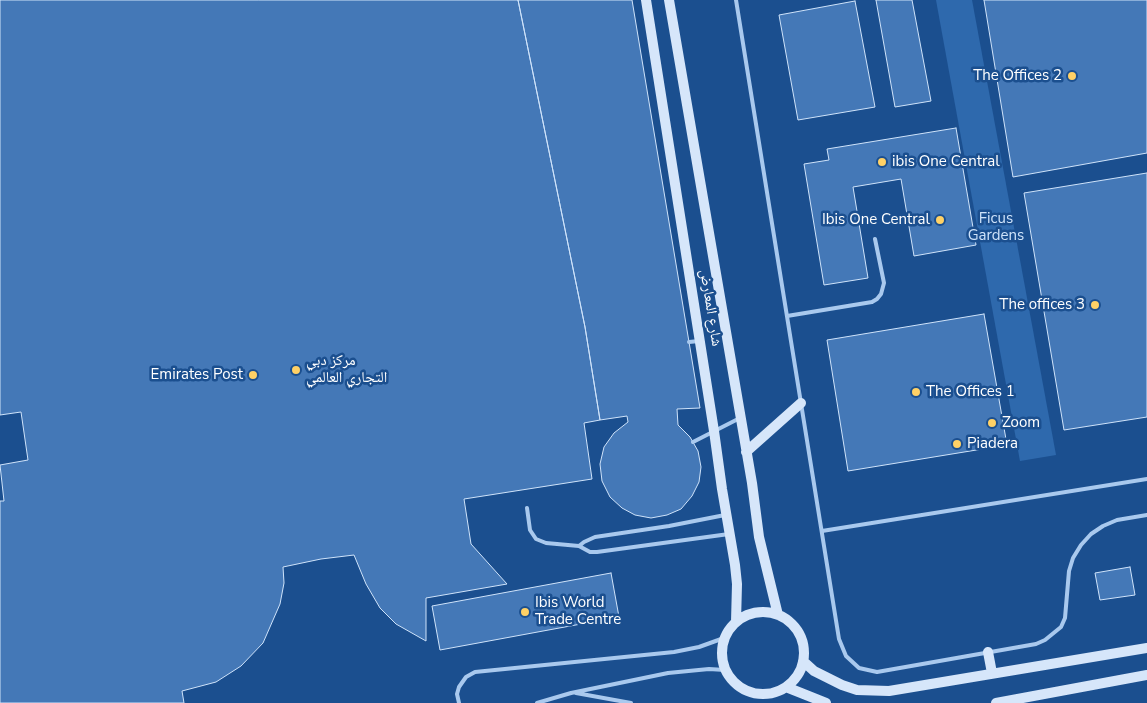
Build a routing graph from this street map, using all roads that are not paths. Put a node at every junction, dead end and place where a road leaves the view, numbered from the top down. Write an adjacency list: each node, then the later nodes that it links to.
1 (646, 0): 7 (street, شارع المعارض)
2 (669, 0): 9 (street, شارع المعارض)
3 (736, 0): 5 (lane)
4 (875, 239): 5 (lane)
5 (787, 316): 8 (lane)
6 (689, 342): 7 (lane)
7 (700, 342): 10 (street, شارع المعارض)
8 (801, 403): 12 (street); 17 (lane)
9 (740, 418): 10 (lane); 12 (street, شارع المعارض)
10 (714, 431): 11 (lane); 15 (street, شارع المعارض)
11 (693, 442)
12 (746, 452): 20 (street, شارع المعارض)
13 (1147, 479): 17 (lane)
14 (526, 508): 19 (lane)
15 (727, 515): 18 (street, شارع المعارض); 19 (lane)
16 (1147, 515): 24 (lane)
17 (822, 531): 24 (lane)
18 (730, 534): 19 (lane); 21 (street, شارع المعارض)
19 (579, 546)
20 (778, 615): 21 (street); 25 (street)
21 (736, 622): 22 (street)
22 (724, 638): 26 (street); 31 (lane)
23 (1147, 648): 27 (street)
24 (988, 652): 27 (street)
25 (803, 661): 27 (street); 29 (street)
26 (725, 670): 29 (street); 30 (lane)
27 (992, 673)
28 (1147, 675): 35 (street)
29 (786, 687): 34 (street)
30 (571, 693): 32 (lane); 33 (lane)
31 (459, 703)
32 (537, 703)
33 (630, 703)
34 (826, 703)
35 (996, 703)

